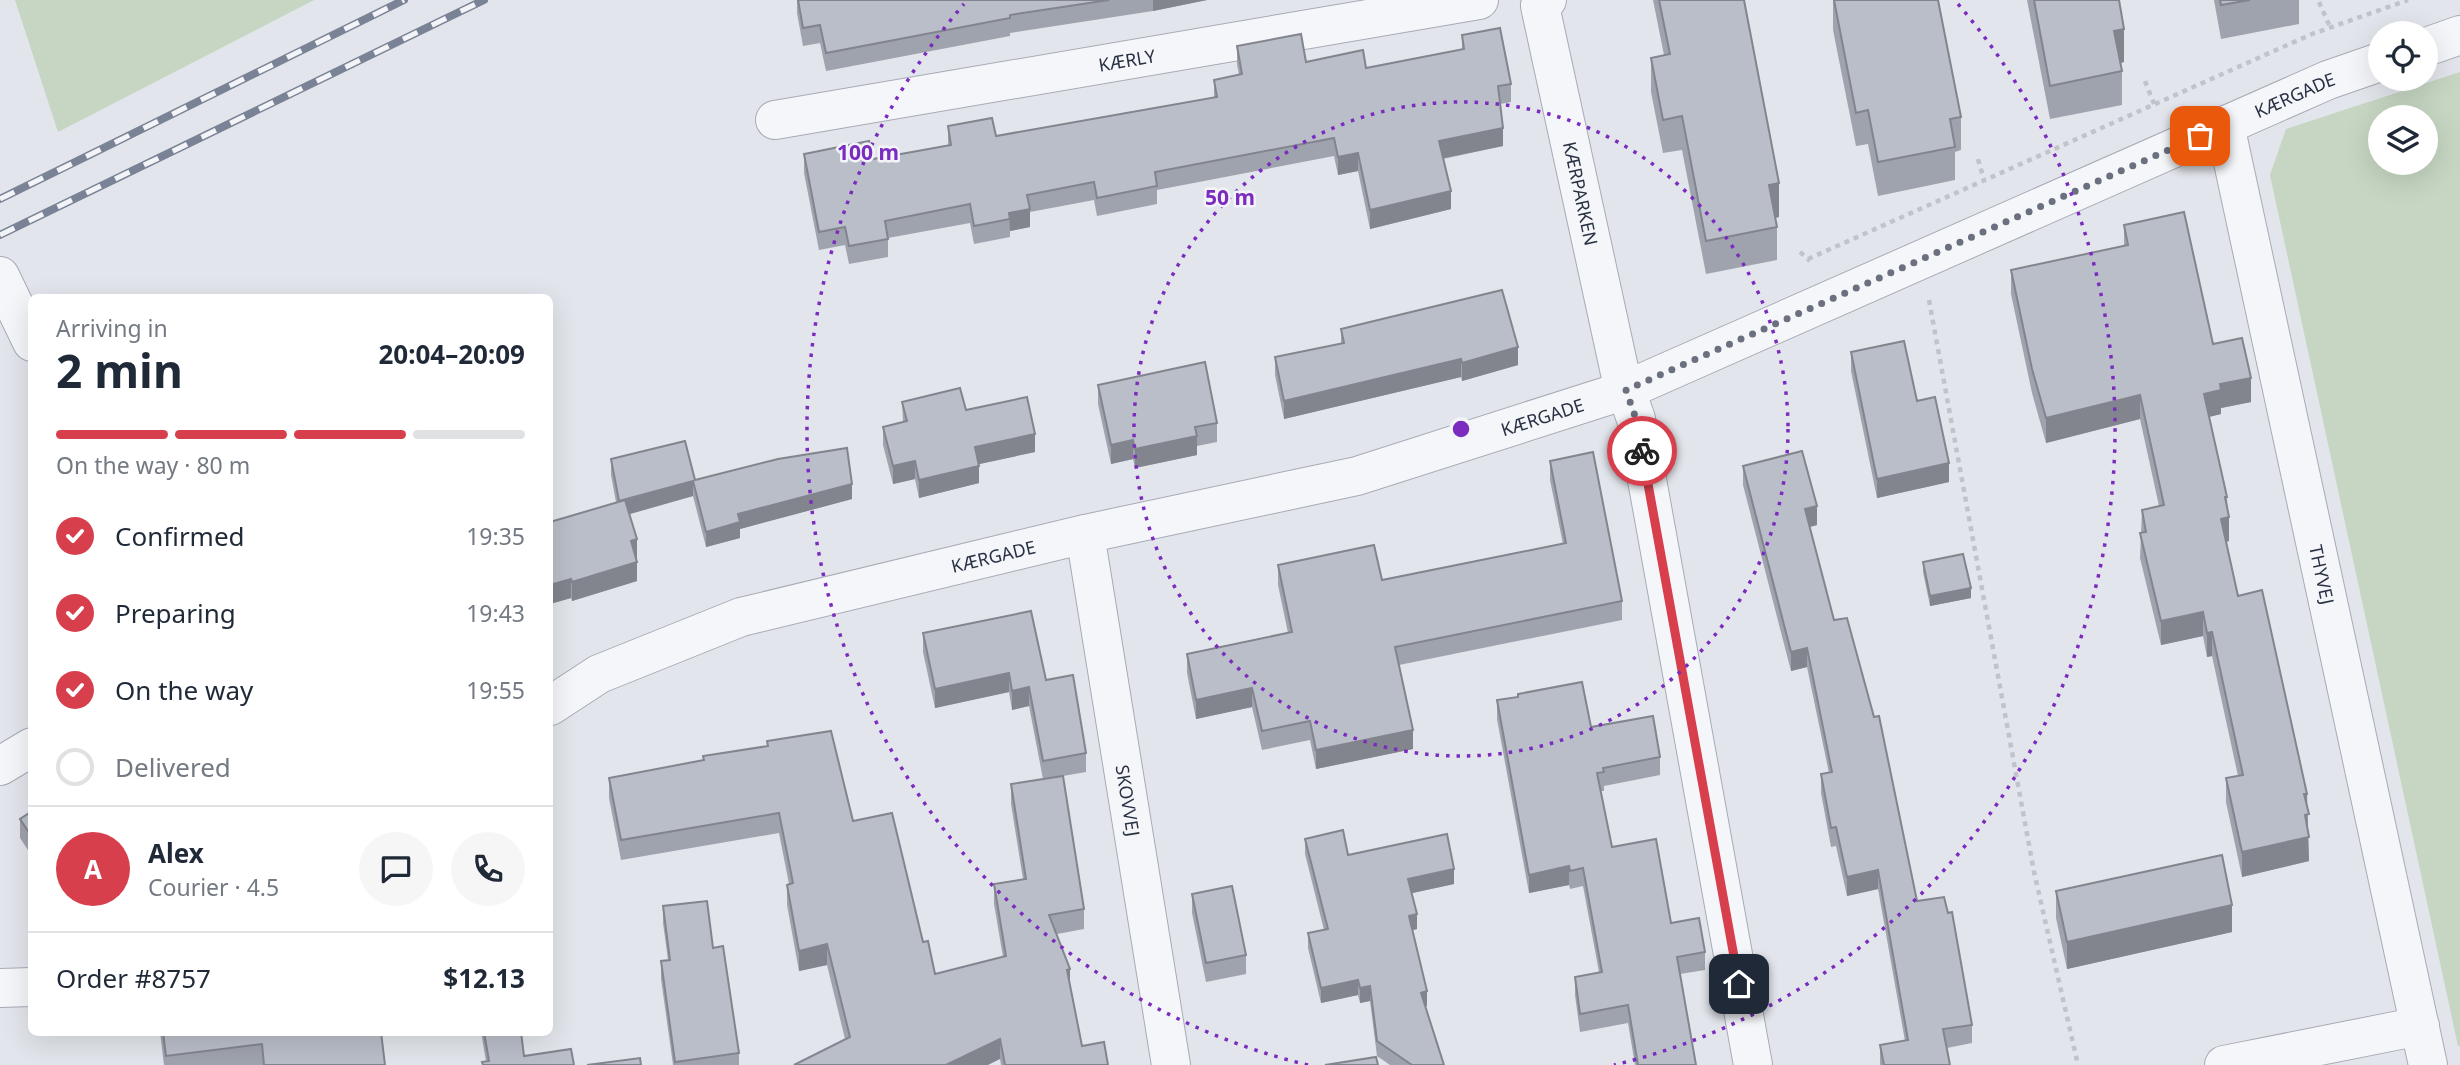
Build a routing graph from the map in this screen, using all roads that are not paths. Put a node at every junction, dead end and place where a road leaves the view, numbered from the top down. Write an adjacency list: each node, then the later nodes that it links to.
1 (1479, 0): 6 (street, KÆRLY)
2 (1533, 2): 10 (street, KÆRPARKEN)
3 (2460, 35): 4 (street)
4 (2438, 43)
5 (2368, 66): 7 (street, KÆRGADE)
6 (775, 120)
7 (2225, 125): 10 (street, KÆRGADE); 17 (street, THYVEJ)
8 (0, 276): 9 (street)
9 (28, 334)
10 (1626, 390): 11 (street, KÆRGADE); 19 (street, KÆRPARKEN)
11 (1086, 534): 12 (street, KÆRGADE); 18 (street, SKOVVEJ)
12 (553, 704)
13 (28, 749): 14 (street)
14 (0, 766)
15 (28, 987): 16 (street)
16 (0, 988)
17 (2420, 1026): 20 (street); 21 (street, THYVEJ)
18 (1171, 1065)
19 (1753, 1065)
20 (2224, 1065)
21 (2428, 1065)

